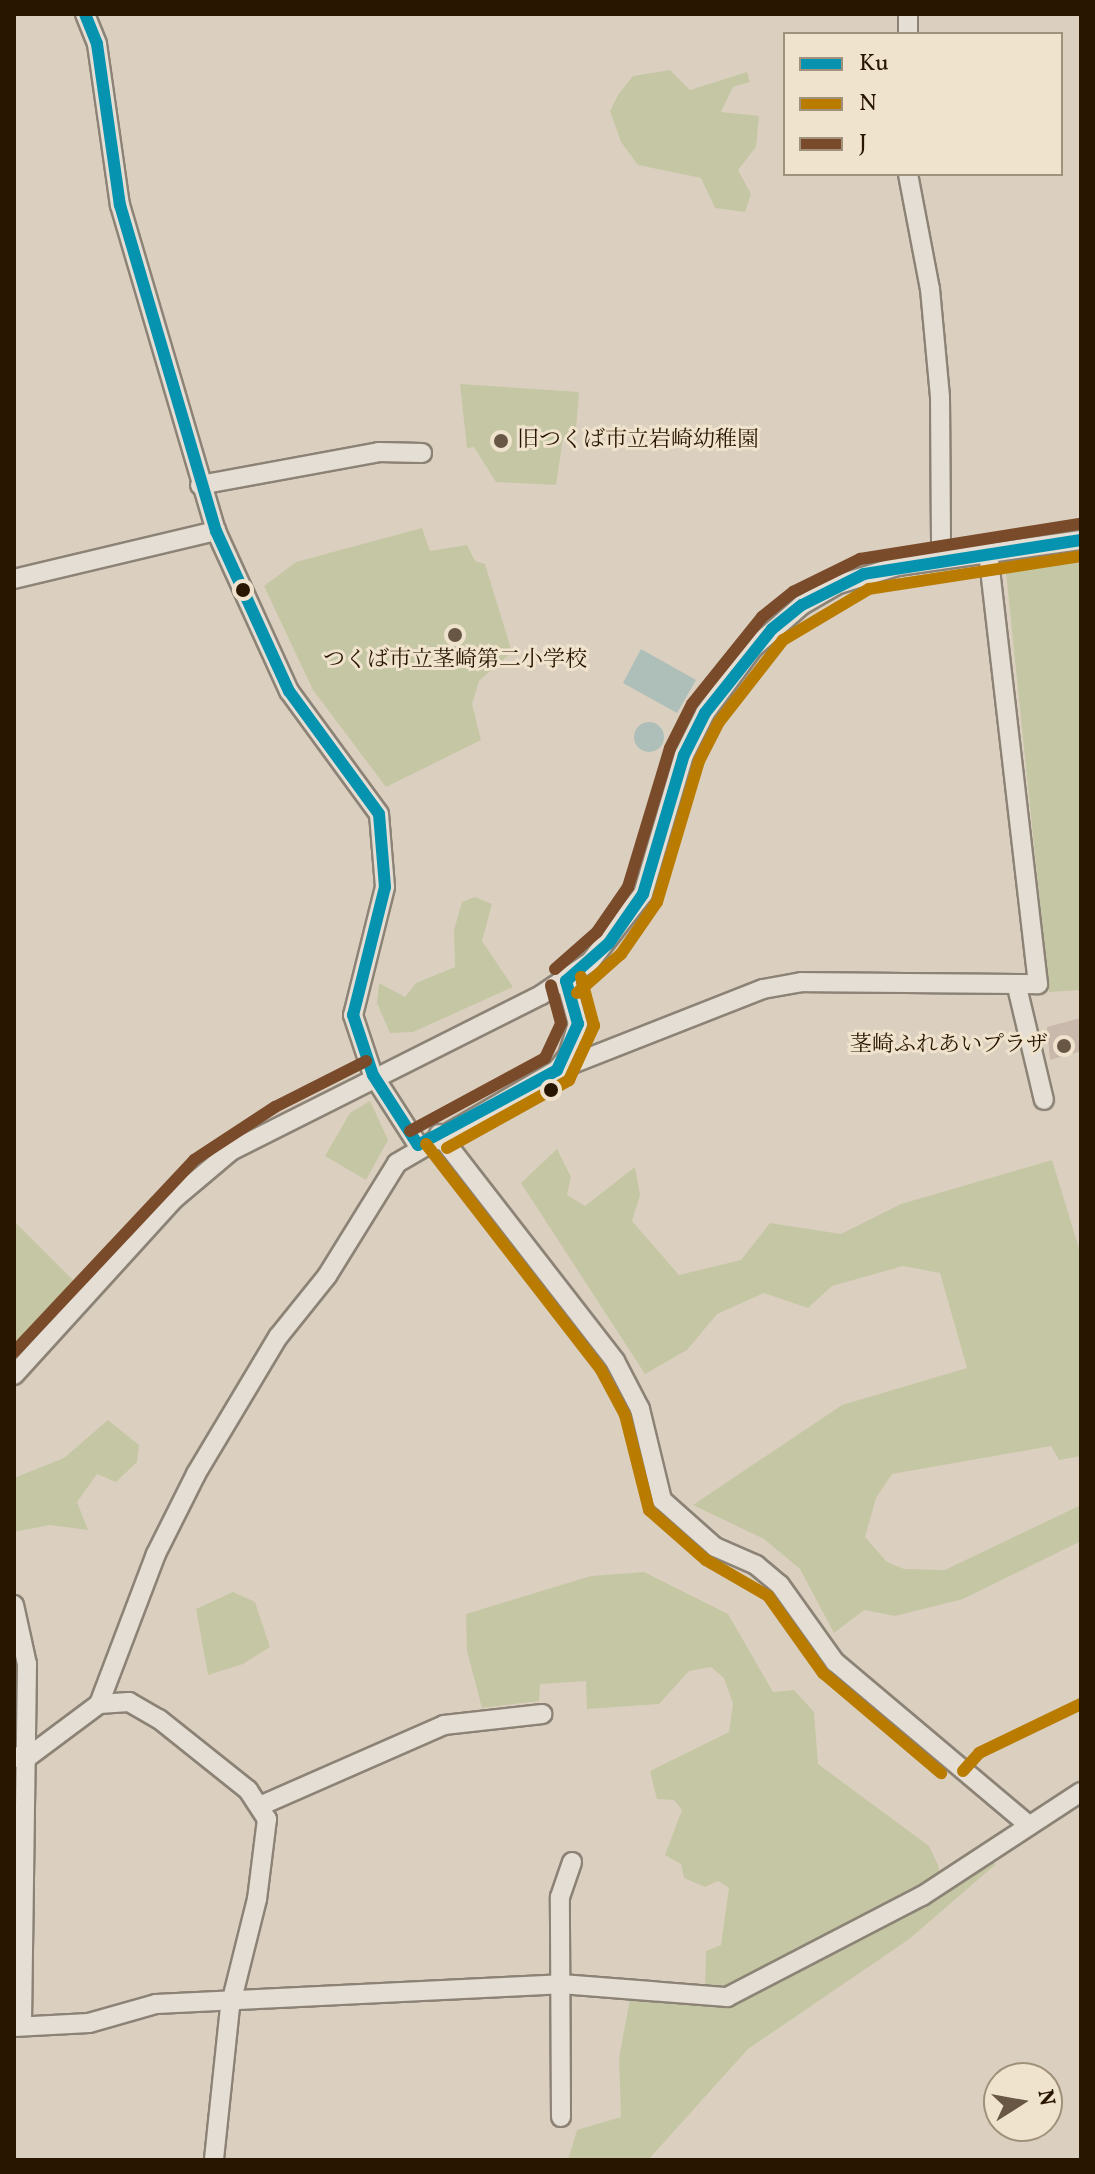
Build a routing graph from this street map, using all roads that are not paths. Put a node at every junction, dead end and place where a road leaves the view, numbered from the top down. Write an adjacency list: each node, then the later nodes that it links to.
1 (85, 14): 4 (street)
2 (908, 176): 8 (street)
3 (422, 453): 4 (street)
4 (200, 485): 5 (street)
5 (216, 531): 9 (street); 13 (street)
6 (1081, 540): 7 (street)
7 (988, 552): 8 (street); 11 (street)
8 (941, 559): 10 (street)
9 (14, 579)
10 (566, 981): 12 (street); 13 (street)
11 (1017, 987): 12 (street); 14 (street)
12 (557, 1070): 15 (street)
13 (373, 1075): 16 (street); 17 (street)
14 (1044, 1100)
15 (439, 1134): 16 (street); 25 (street)
16 (418, 1145): 19 (street)
17 (14, 1375)
18 (14, 1605): 21 (street)
19 (99, 1704): 21 (street); 23 (street)
20 (542, 1714): 23 (street)
21 (19, 1758): 24 (street)
22 (1081, 1792): 25 (street)
23 (262, 1805): 28 (street)
24 (18, 1820): 29 (street)
25 (1026, 1823): 27 (street)
26 (572, 1862): 27 (street)
27 (561, 1984): 28 (street); 30 (street)
28 (233, 2001): 29 (street); 31 (street)
29 (18, 2026)
30 (561, 2117)
31 (214, 2160)

